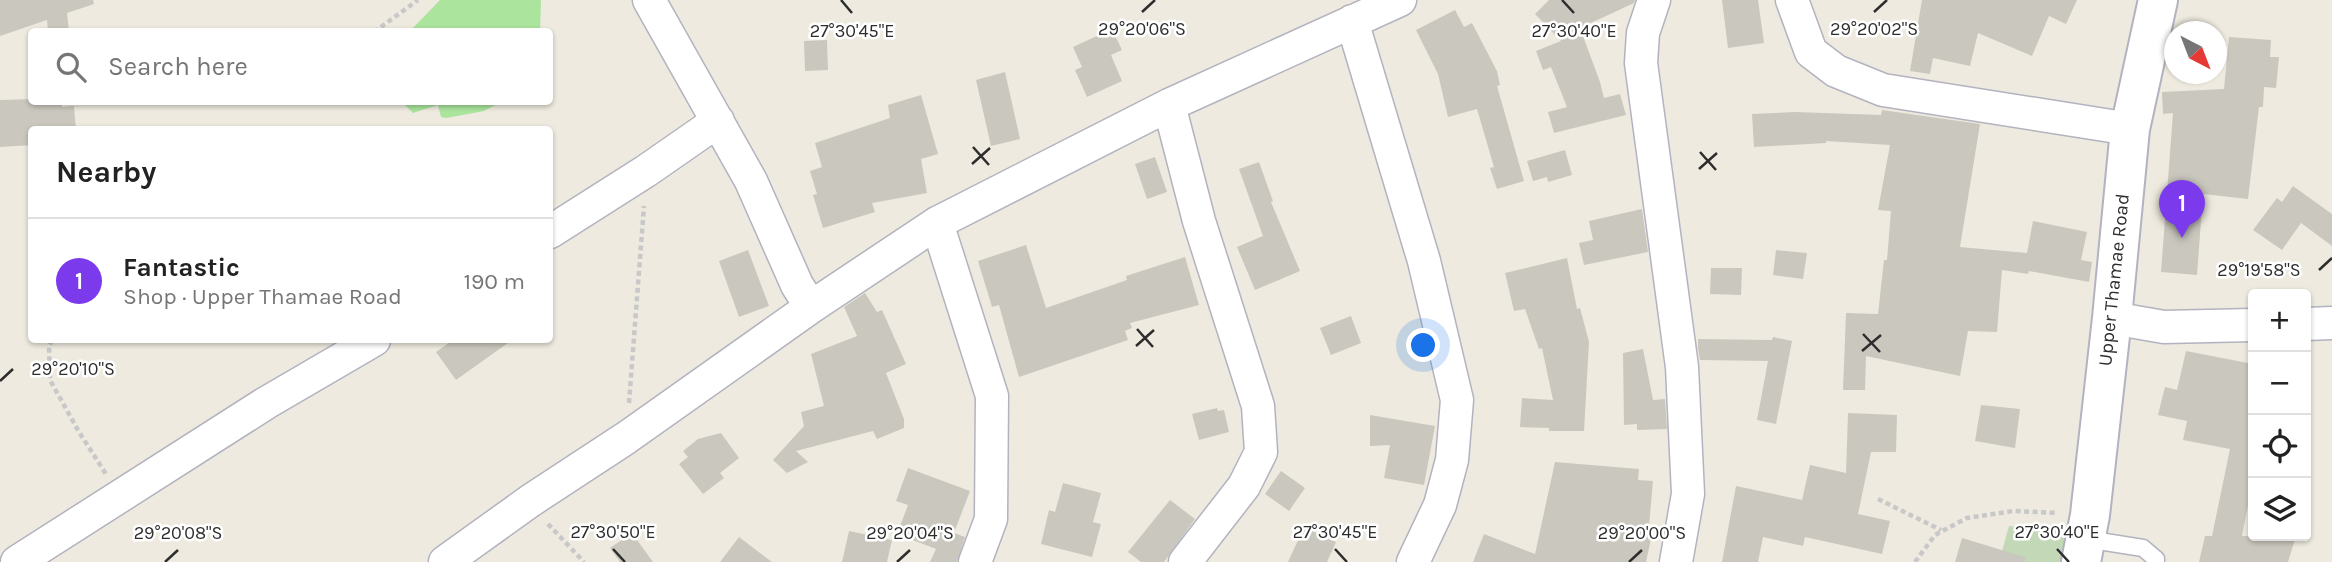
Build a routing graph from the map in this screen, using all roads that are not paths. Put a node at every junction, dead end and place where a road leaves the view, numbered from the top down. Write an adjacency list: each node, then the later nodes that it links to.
1 (649, 0): 8 (street)
2 (1400, 0): 6 (street)
3 (1654, 0): 24 (street)
4 (1793, 0): 9 (street)
5 (2158, 0): 9 (street, Upper Thamae Road)
6 (1352, 21): 7 (street); 23 (street)
7 (1168, 105): 10 (street); 22 (street)
8 (718, 121): 11 (street); 12 (street)
9 (2130, 129): 13 (street, Upper Thamae Road)
10 (937, 223): 12 (street); 21 (street)
11 (553, 230)
12 (811, 307): 20 (street)
13 (2112, 318): 16 (street); 18 (street, Upper Thamae Road)
14 (2332, 323): 15 (street)
15 (2311, 324)
16 (2248, 325)
17 (369, 343): 19 (street)
18 (2086, 539): 25 (lane)
19 (17, 562)
20 (445, 562)
21 (975, 562)
22 (1185, 562)
23 (1413, 562)
24 (1676, 562)
25 (2156, 562)

